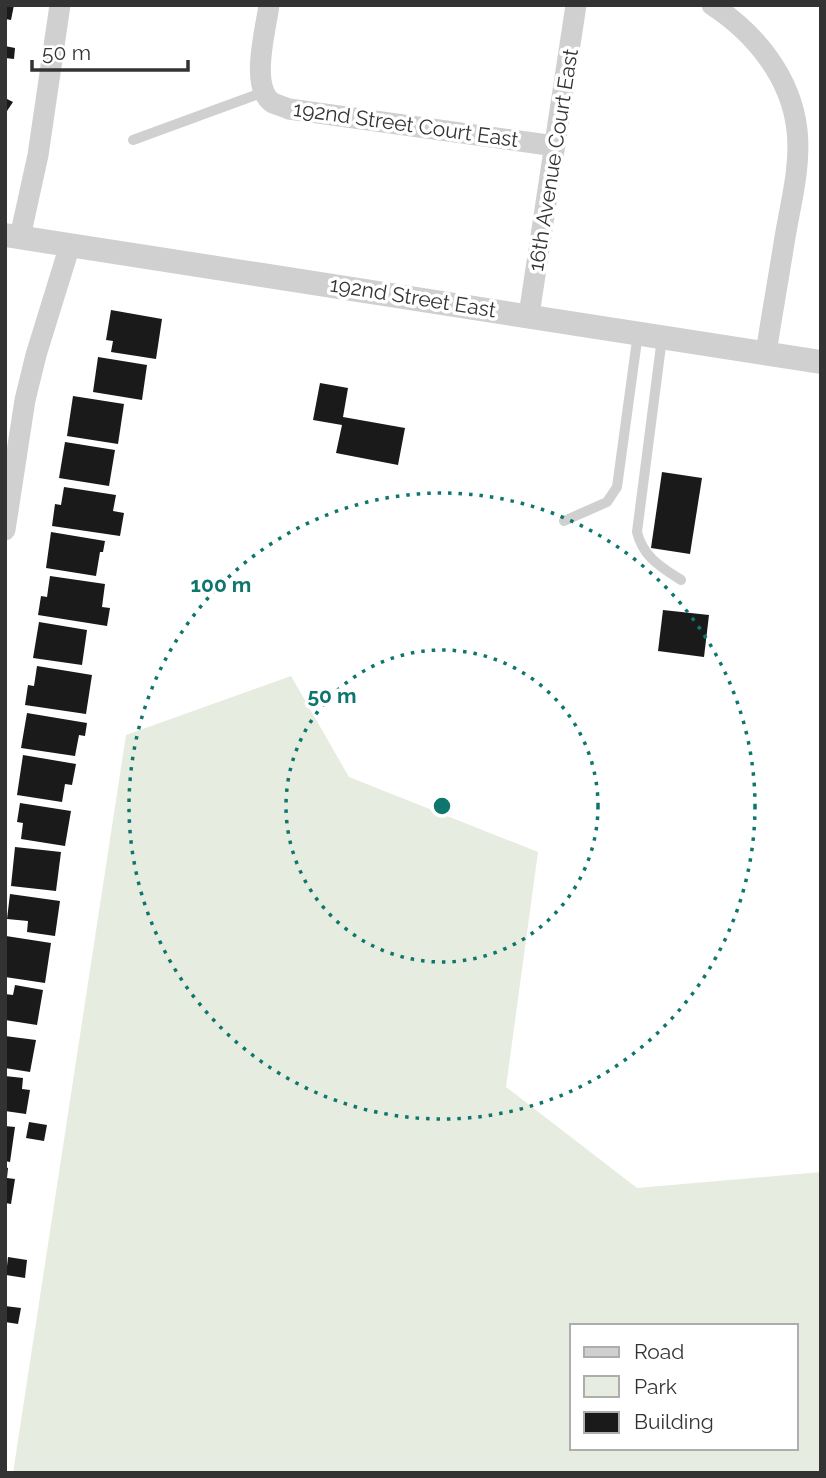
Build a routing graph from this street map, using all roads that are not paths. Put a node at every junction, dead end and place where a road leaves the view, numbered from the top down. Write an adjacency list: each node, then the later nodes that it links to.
1 (60, 5): 8 (street)
2 (269, 5): 5 (street)
3 (576, 5): 7 (street, 16th Avenue Court East)
4 (712, 5): 13 (street)
5 (264, 92): 6 (lane); 7 (street, 192nd Street Court East)
6 (133, 140)
7 (555, 146): 10 (street, 16th Avenue Court East)
8 (13, 236): 9 (street, 192nd Street East)
9 (70, 245): 10 (street, 192nd Street East); 16 (street)
10 (529, 315): 11 (street, 192nd Street East)
11 (638, 333): 12 (street, 192nd Street East); 15 (lane)
12 (662, 337): 13 (street, 192nd Street East); 17 (lane)
13 (765, 353): 14 (street, 192nd Street East)
14 (821, 362)
15 (564, 522)
16 (5, 530)
17 (681, 580)

